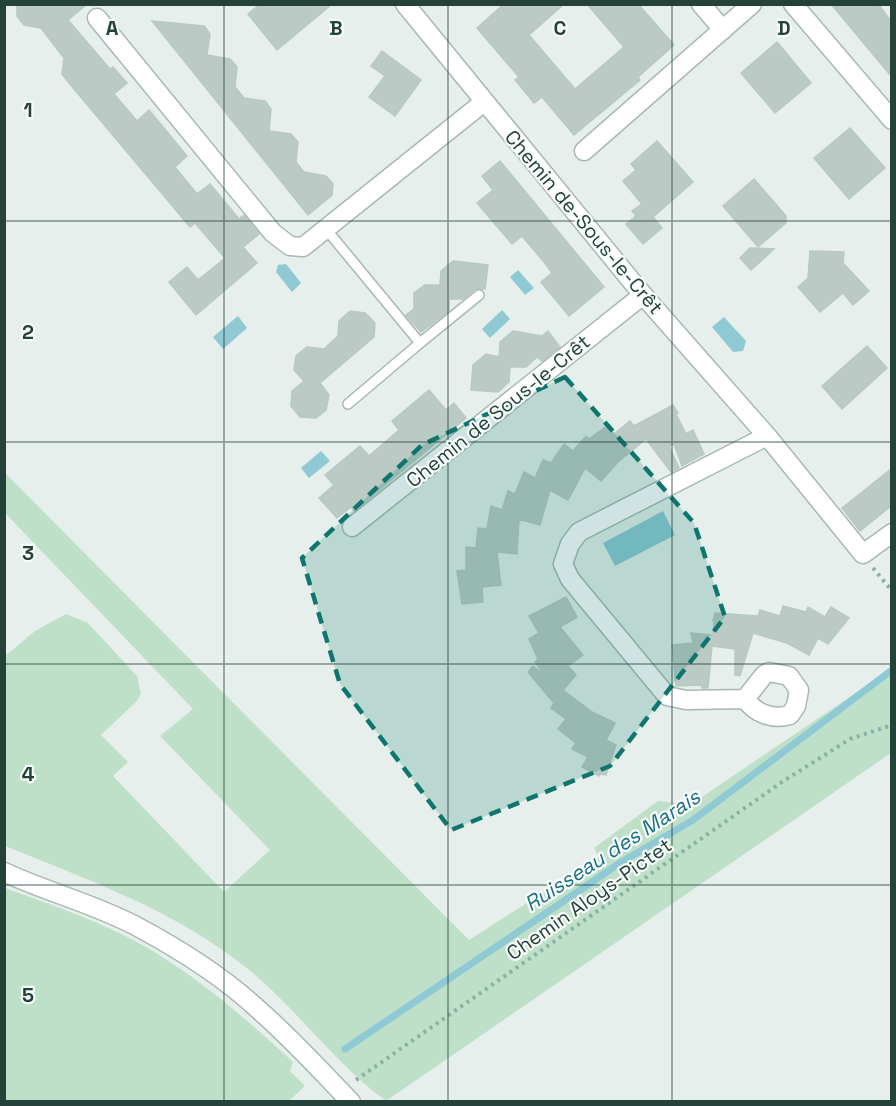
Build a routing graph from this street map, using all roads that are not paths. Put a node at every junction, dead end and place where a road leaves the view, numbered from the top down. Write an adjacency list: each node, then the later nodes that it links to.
1 (405, 4): 7 (street, Chemin de-Sous-le-Crêt)
2 (701, 4): 6 (street)
3 (752, 4): 6 (street)
4 (793, 4): 8 (street)
5 (97, 18): 10 (street)
6 (723, 30): 9 (street)
7 (484, 102): 10 (street); 12 (street, Chemin de-Sous-le-Crêt)
8 (891, 120)
9 (584, 151)
10 (326, 229): 13 (lane)
11 (479, 295): 13 (lane)
12 (643, 295): 15 (street, Chemin de-Sous-le-Crêt); 16 (street, Chemin de Sous-le-Crêt)
13 (420, 343): 14 (lane)
14 (348, 404)
15 (767, 436): 17 (street, Chemin de-Sous-le-Crêt); 18 (street)
16 (352, 527)
17 (891, 533)
18 (745, 699)
19 (4, 873): 20 (street)
20 (347, 1098)

